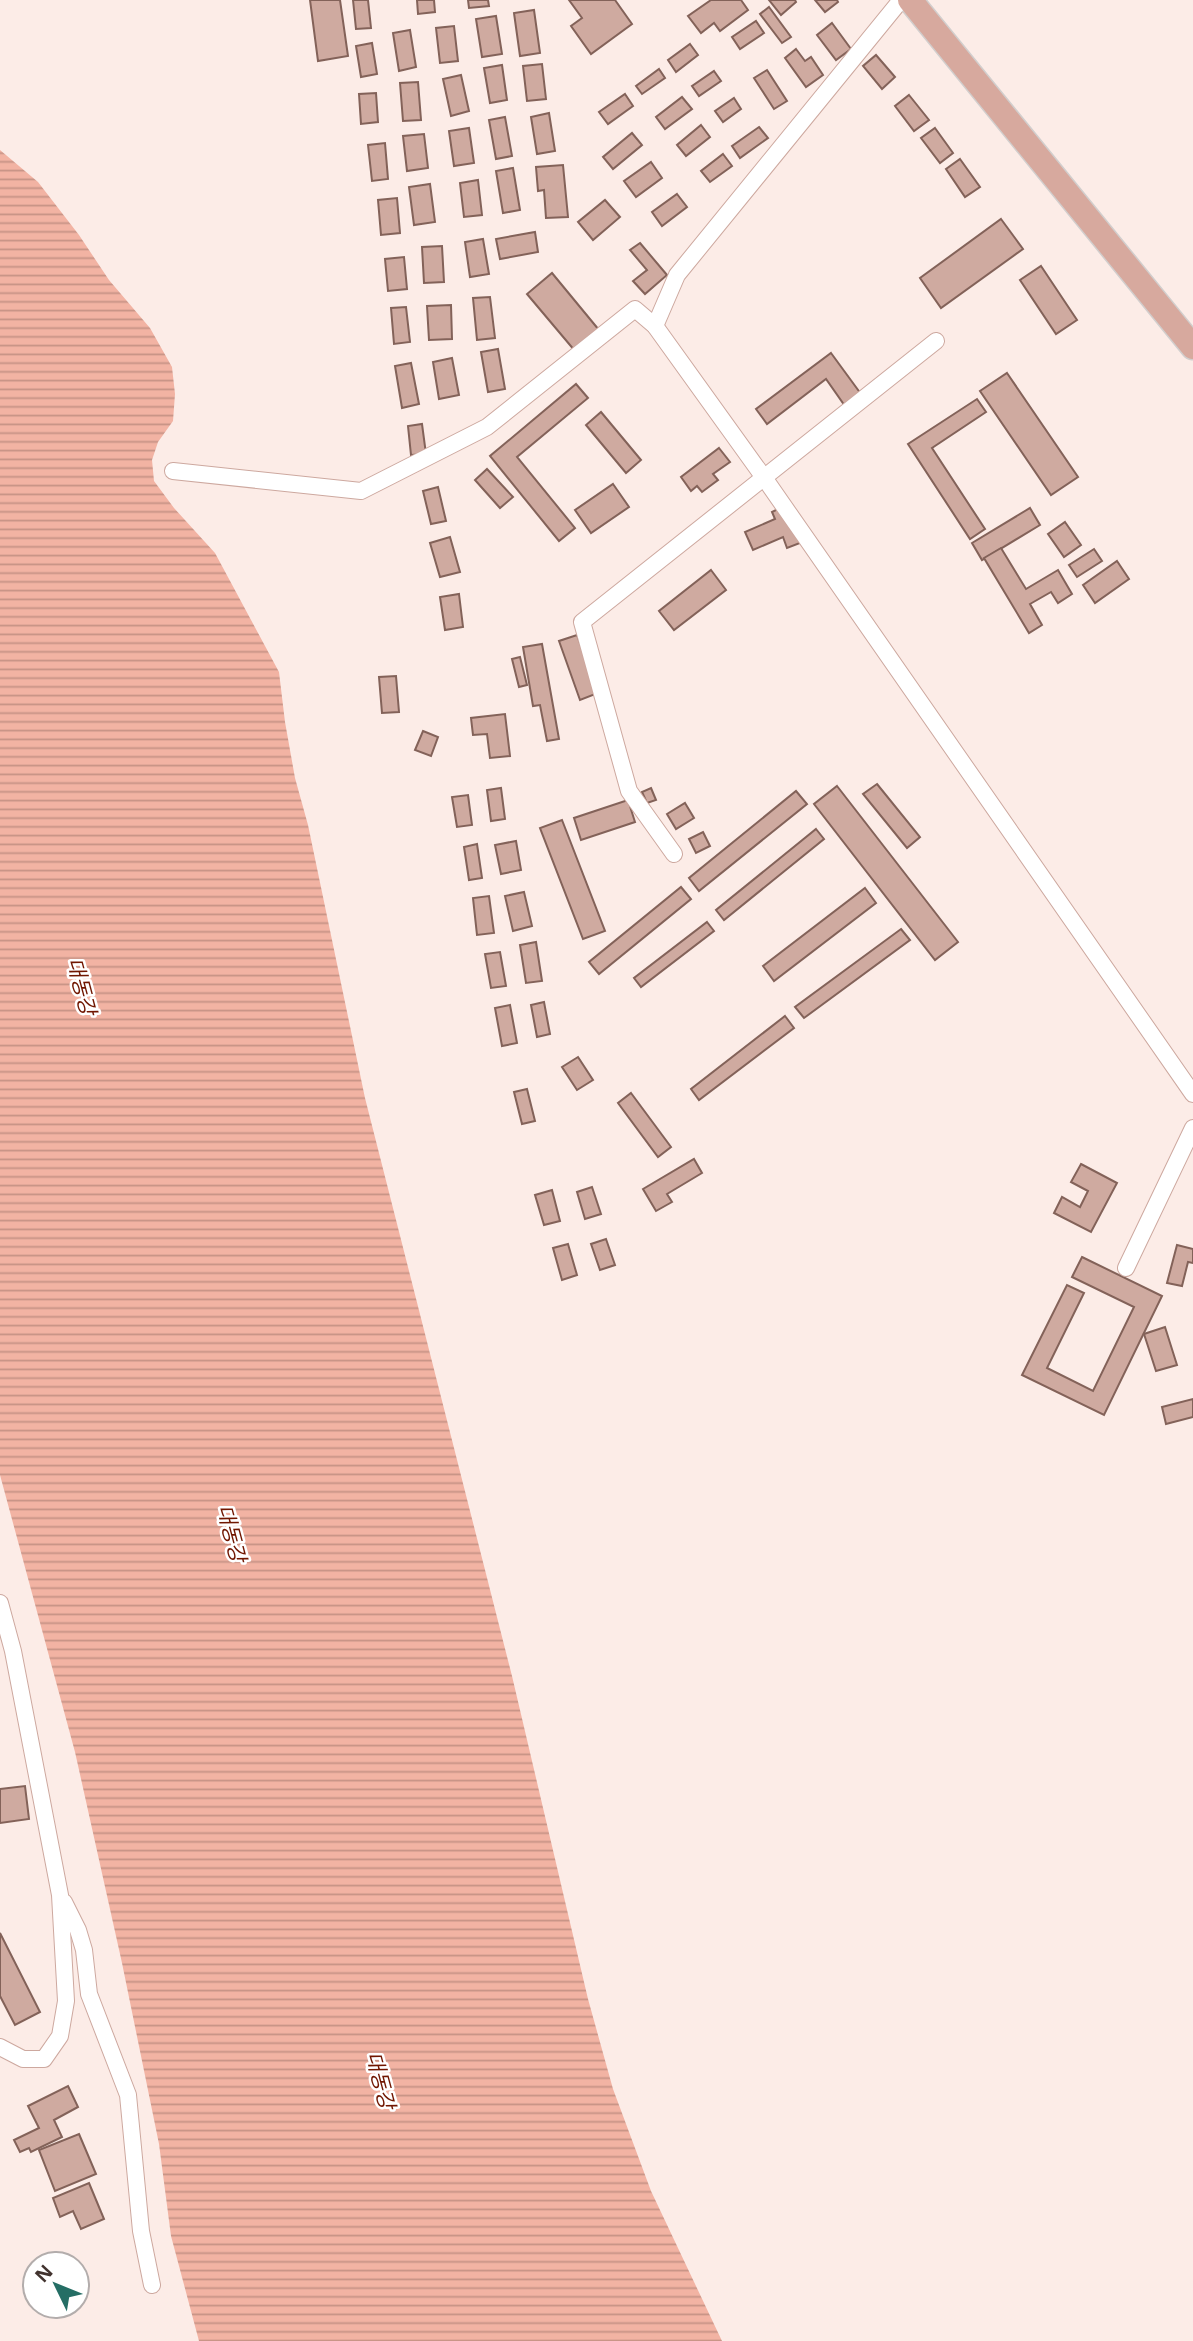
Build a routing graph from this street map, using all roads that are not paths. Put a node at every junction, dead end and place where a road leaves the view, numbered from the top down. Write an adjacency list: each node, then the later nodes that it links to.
1 (901, 0): 3 (street)
2 (910, 0): 5 (main road)
3 (654, 326): 6 (street); 7 (street)
4 (936, 341): 7 (street)
5 (1193, 347)
6 (173, 471)
7 (765, 479): 8 (street); 9 (street)
8 (674, 854)
9 (1193, 1094)
10 (1193, 1128): 11 (street)
11 (1126, 1268)
12 (0, 1603): 13 (street)
13 (60, 1895): 14 (street); 15 (street)
14 (0, 2047)
15 (152, 2285)

